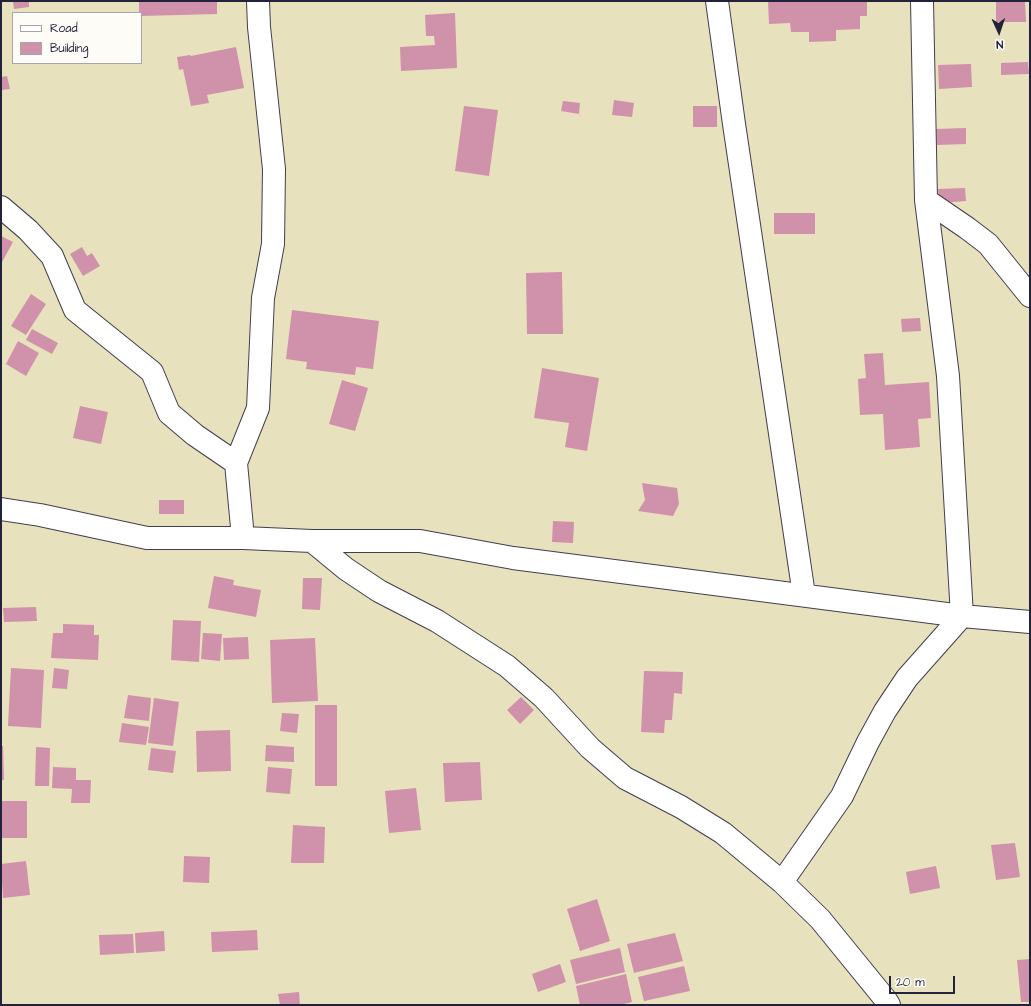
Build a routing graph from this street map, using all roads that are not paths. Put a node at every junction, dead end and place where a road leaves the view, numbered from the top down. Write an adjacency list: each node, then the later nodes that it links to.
1 (258, 1): 7 (street)
2 (717, 1): 11 (street)
3 (922, 1): 4 (street)
4 (926, 200): 6 (street); 12 (street)
5 (1, 207): 7 (street)
6 (1030, 296)
7 (236, 463): 9 (street)
8 (1, 509): 9 (street)
9 (242, 538): 10 (street)
10 (312, 541): 11 (street); 14 (street)
11 (804, 595): 12 (street)
12 (962, 616): 13 (street); 14 (street)
13 (1030, 622)
14 (782, 882): 15 (street)
15 (889, 1005)

